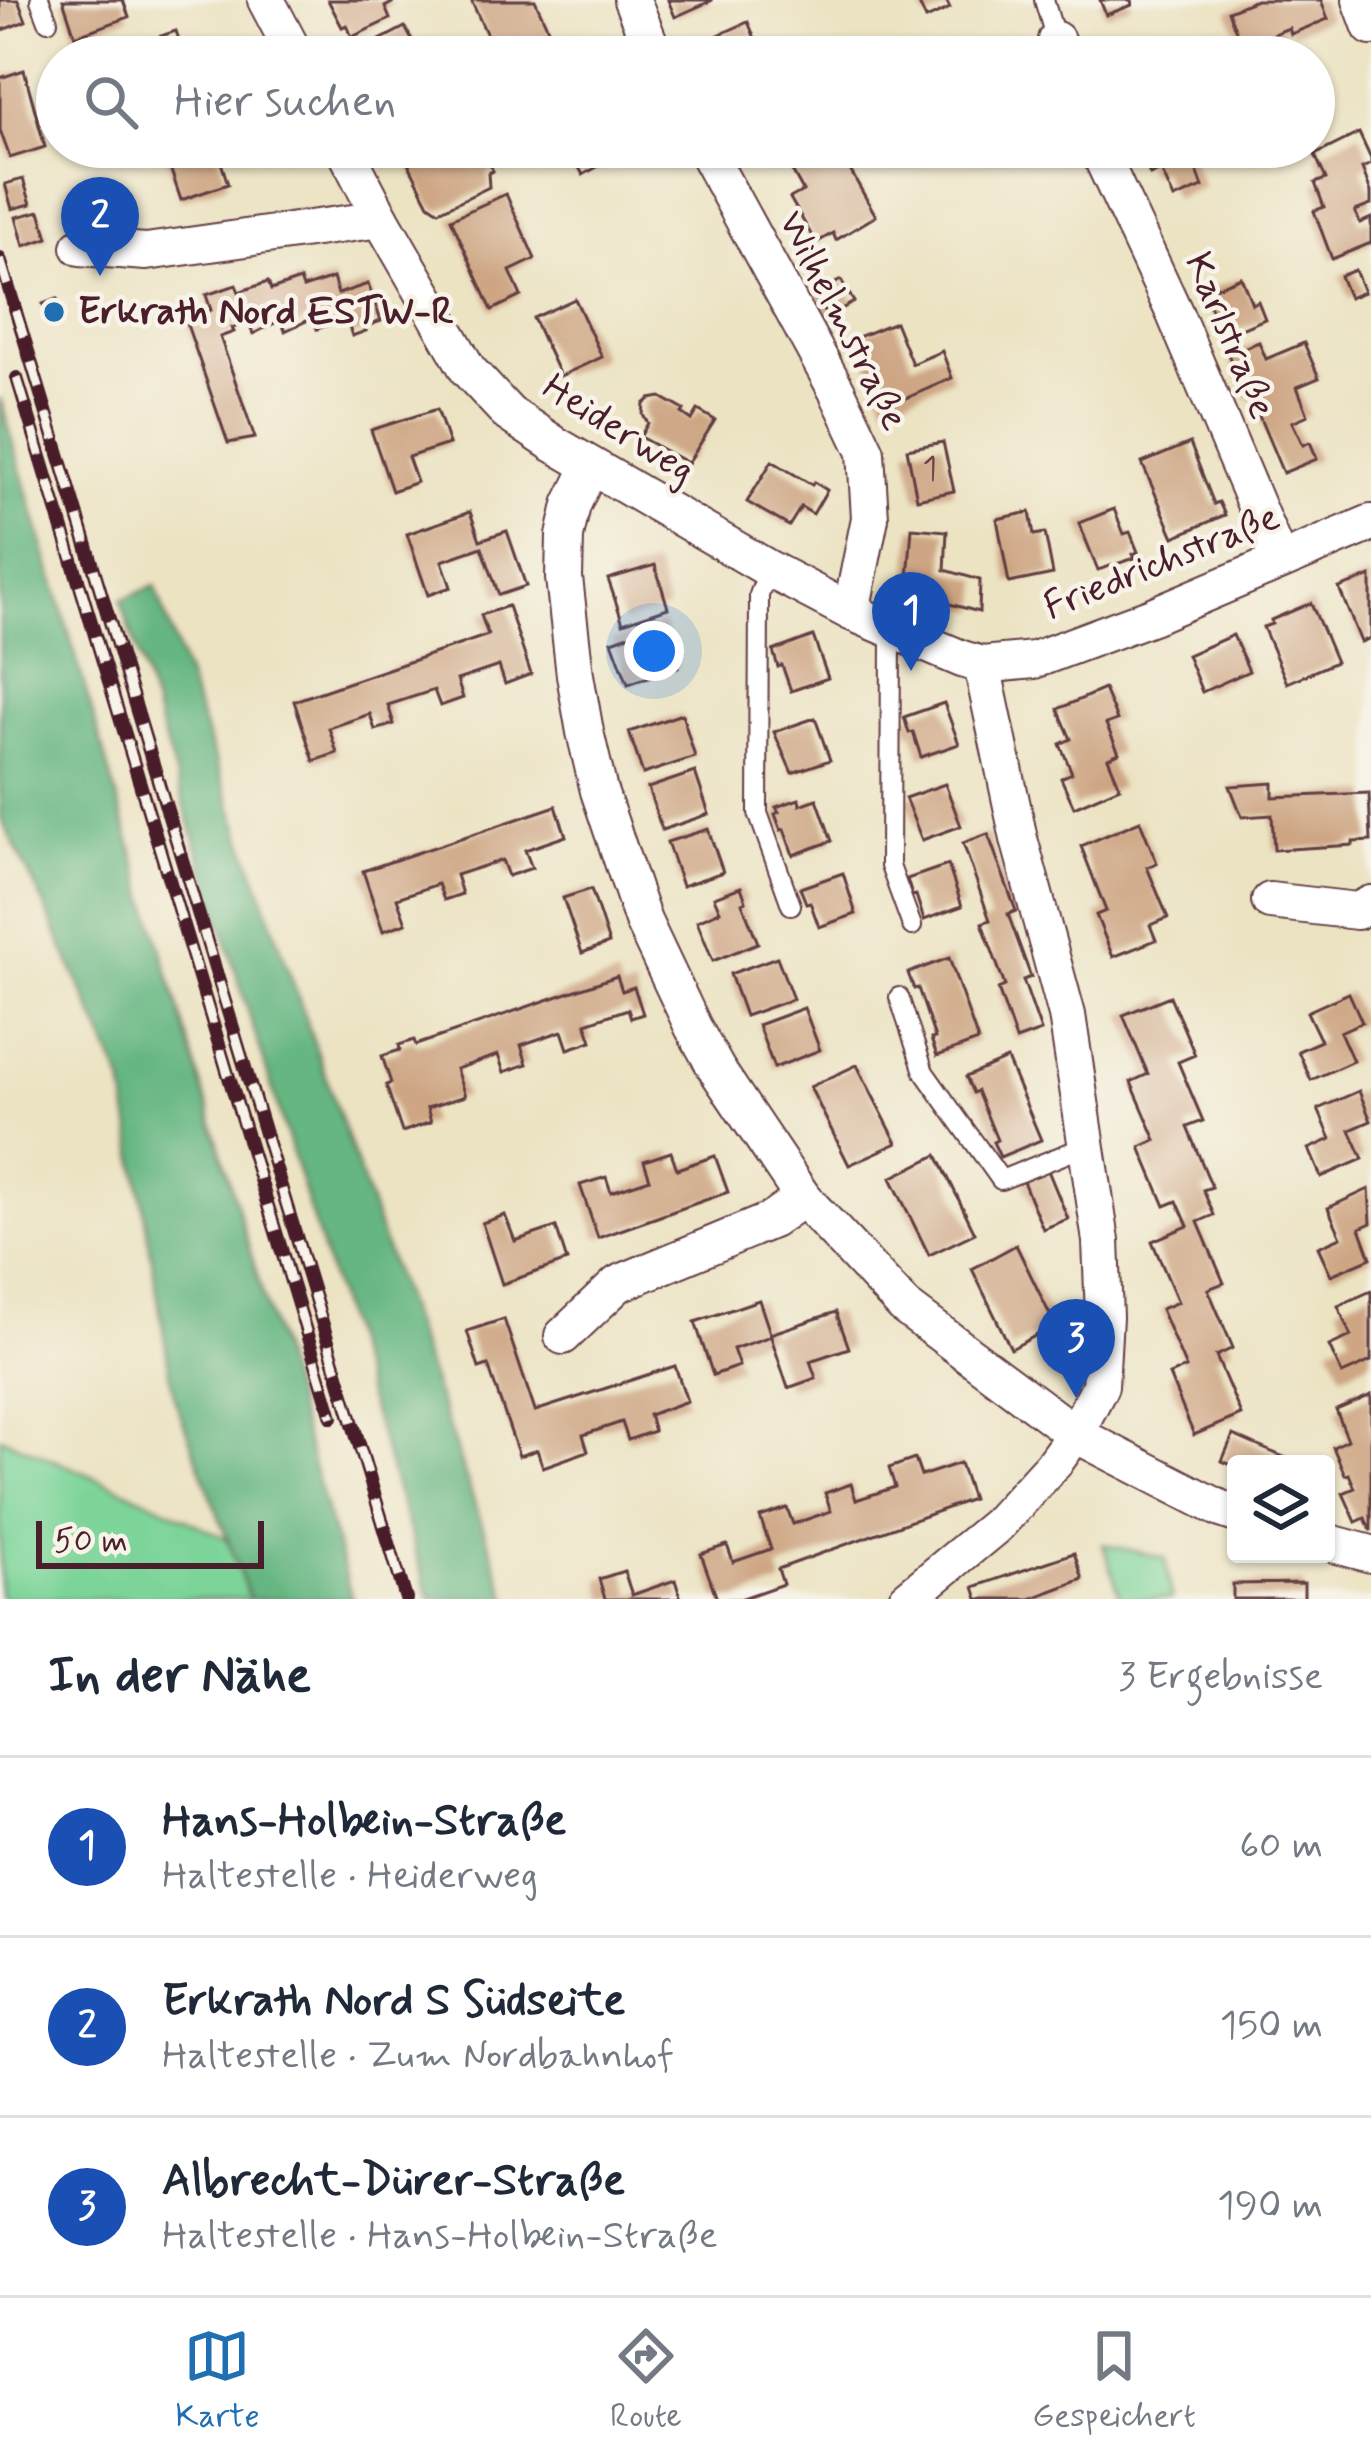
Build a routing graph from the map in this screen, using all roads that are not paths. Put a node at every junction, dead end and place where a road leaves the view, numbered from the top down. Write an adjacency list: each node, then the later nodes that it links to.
1 (40, 0): 6 (lane)
2 (266, 0): 8 (street)
3 (632, 0): 9 (street)
4 (1044, 0): 10 (lane)
5 (1360, 0): 7 (street)
6 (47, 21)
7 (1371, 28)
8 (285, 36)
9 (646, 36)
10 (1054, 36)
11 (355, 168): 14 (street, Heiderweg)
12 (715, 168): 20 (street, Wilhelmstraße)
13 (1107, 168): 18 (street, Karlstraße)
14 (381, 219): 15 (street); 16 (street, Heiderweg)
15 (80, 247)
16 (591, 466): 19 (street, Heiderweg); 29 (street)
17 (1371, 523): 18 (street, Friedrichstraße)
18 (1279, 560): 22 (street, Friedrichstraße)
19 (769, 569): 20 (street, Heiderweg); 25 (lane)
20 (851, 612): 21 (street, Heiderweg)
21 (891, 629): 22 (street, Heiderweg); 26 (lane)
22 (982, 665): 28 (street)
23 (1270, 902): 24 (street)
24 (1371, 904)
25 (791, 905)
26 (912, 926)
27 (898, 997): 28 (lane)
28 (1088, 1145): 31 (street)
29 (803, 1198): 30 (street); 31 (street)
30 (563, 1336)
31 (1076, 1434): 32 (street); 35 (street)
32 (1227, 1511)
33 (1335, 1544): 34 (street)
34 (1371, 1554)
35 (907, 1599)

